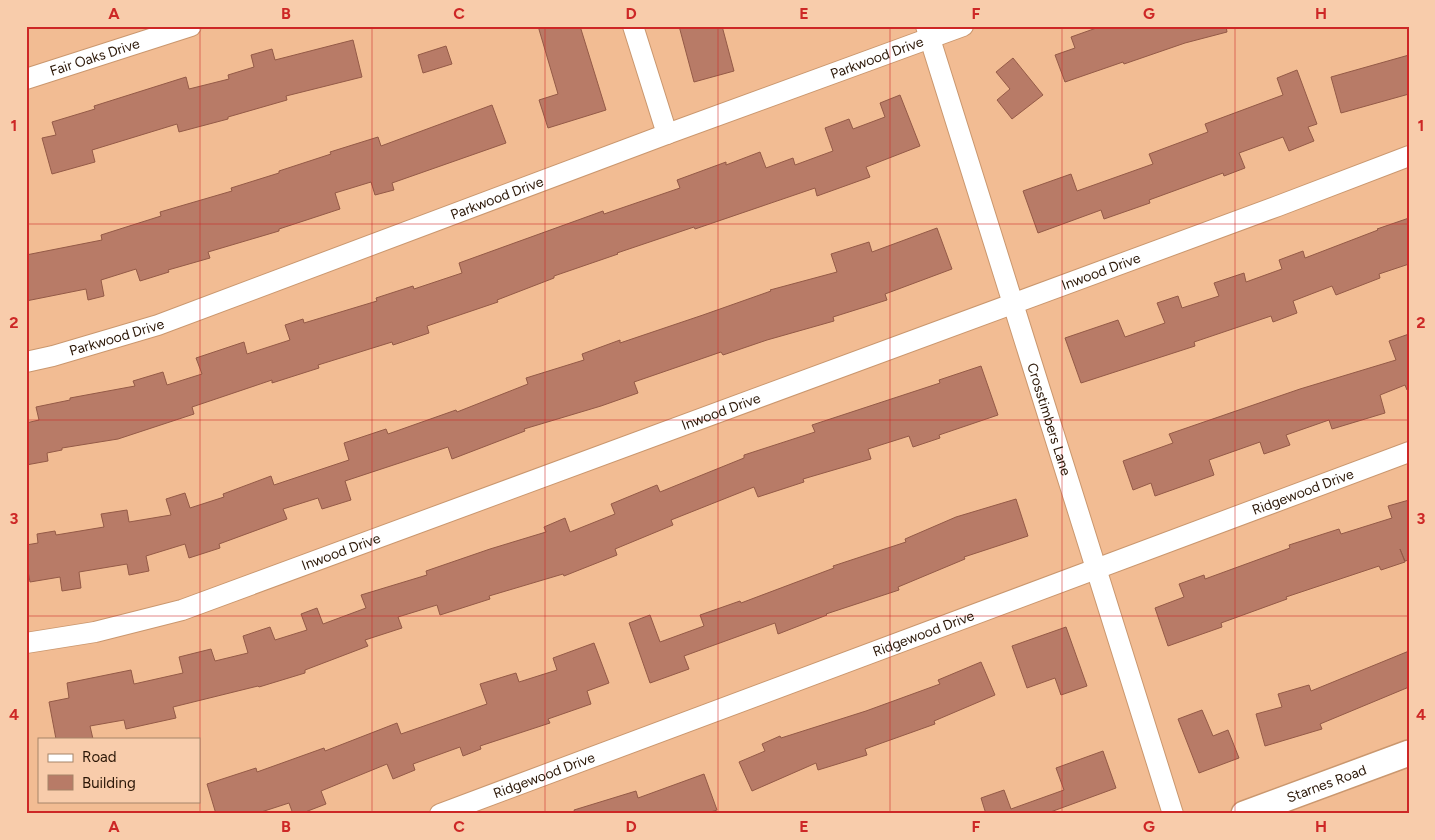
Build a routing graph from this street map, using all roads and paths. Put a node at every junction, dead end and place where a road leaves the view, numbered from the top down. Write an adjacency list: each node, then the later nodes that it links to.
1 (191, 26): 5 (street, Fair Oaks Drive)
2 (632, 26): 6 (street)
3 (963, 26): 4 (street, Parkwood Drive)
4 (928, 32): 6 (street, Parkwood Drive); 8 (street, Crosstimbers Lane)
5 (26, 79)
6 (667, 134): 9 (street, Parkwood Drive)
7 (1409, 156): 8 (street, Inwood Drive)
8 (1014, 303): 11 (street, Crosstimbers Lane); 12 (street, Inwood Drive)
9 (26, 362)
10 (1409, 452): 11 (street, Ridgewood Drive)
11 (1096, 568): 14 (street, Ridgewood Drive); 15 (street, Crosstimbers Lane)
12 (26, 644)
13 (1409, 753): 16 (main road, Starnes Road)
14 (440, 814)
15 (1173, 814)
16 (1244, 814)

